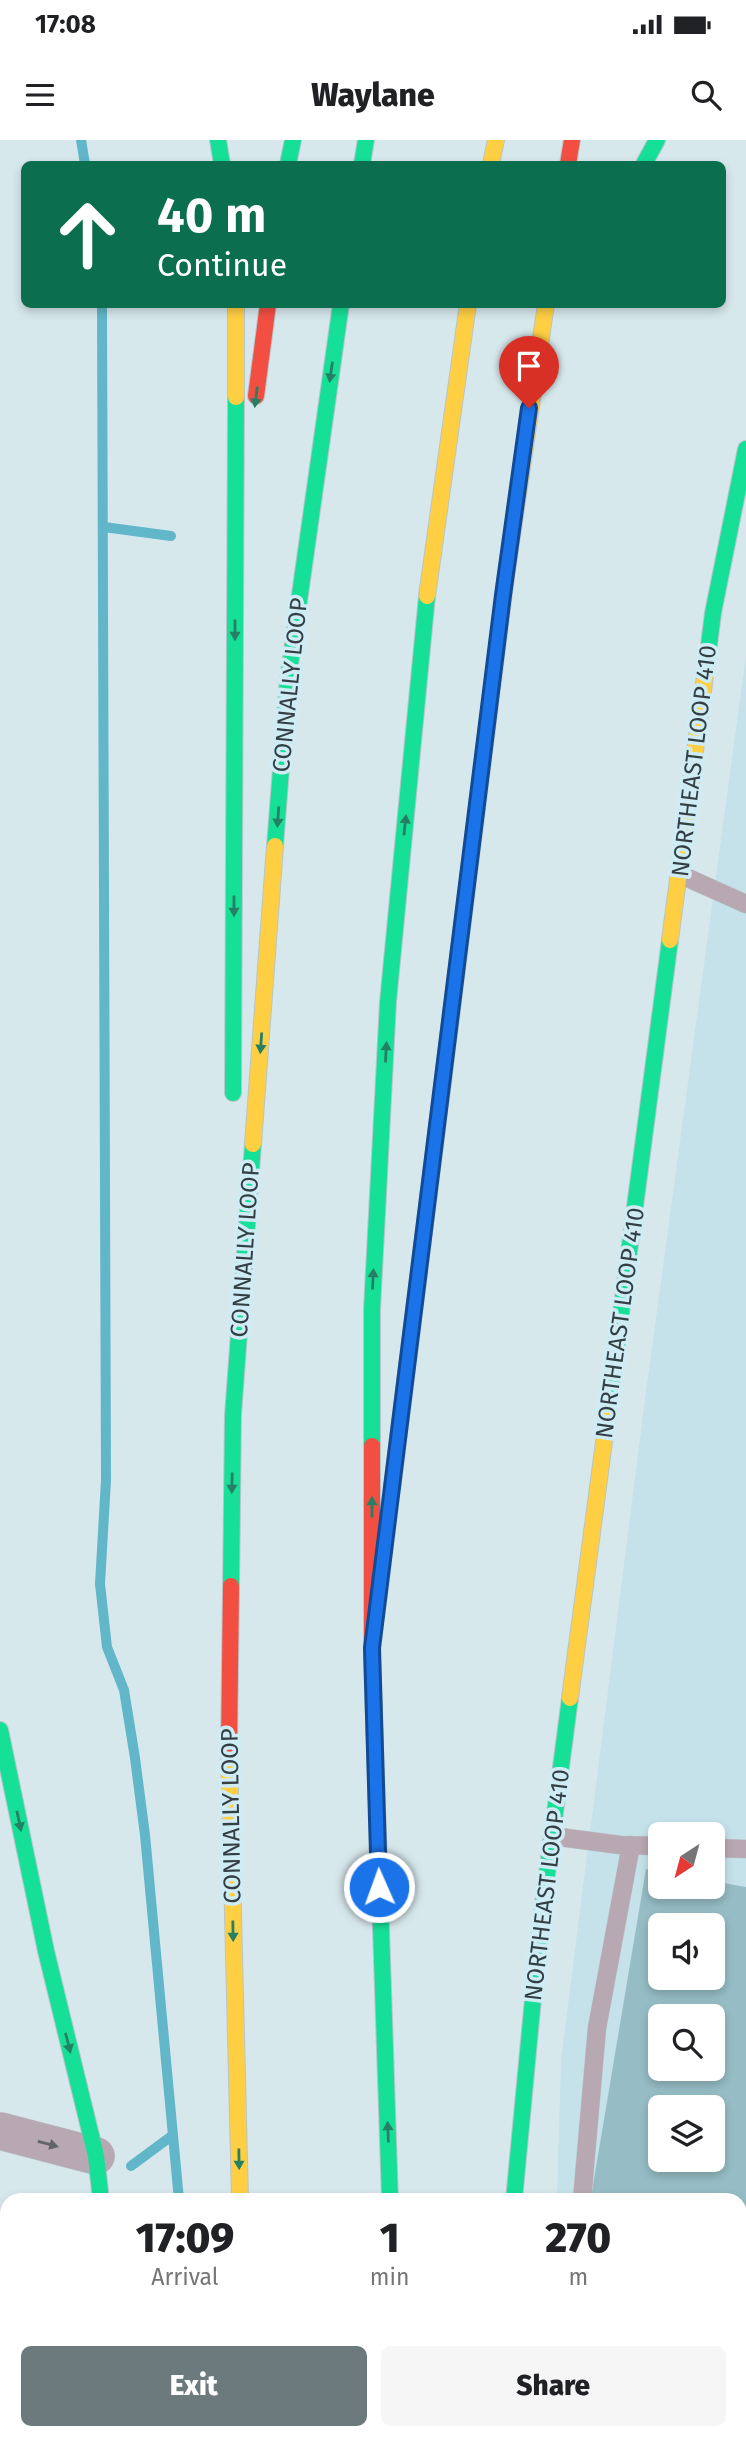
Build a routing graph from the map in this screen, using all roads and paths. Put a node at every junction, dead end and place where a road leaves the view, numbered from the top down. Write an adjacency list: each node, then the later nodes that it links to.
1 (218, 140): 7 (main road)
2 (293, 140): 8 (main road)
3 (366, 140): 9 (main road)
4 (496, 140): 10 (main road)
5 (572, 140): 11 (main road)
6 (657, 140): 12 (main road)
7 (222, 161)
8 (289, 161)
9 (362, 161)
10 (492, 161)
11 (568, 161)
12 (646, 161)
13 (236, 308): 21 (main road)
14 (267, 308): 21 (main road, one-way to 21)
15 (340, 308): 26 (main road, CONNALLY LOOP, one-way to 26)
16 (467, 308): 27 (main road, one-way to 16)
17 (545, 308): 19 (main road)
18 (558, 339): 19 (main road)
19 (529, 408): 27 (main road)
20 (746, 449): 22 (main road, NORTHEAST LOOP 410)
21 (235, 562): 24 (main road, one-way to 24)
22 (679, 874): 23 (lane); 29 (main road, NORTHEAST LOOP 410)
23 (746, 904)
24 (233, 1107)
25 (233, 1191): 26 (main road)
26 (233, 1415): 37 (main road, CONNALLY LOOP, one-way to 37)
27 (372, 1648): 38 (main road, one-way to 27)
28 (0, 1730): 35 (main road, one-way to 35)
29 (552, 1836): 30 (lane); 39 (main road, NORTHEAST LOOP 410)
30 (631, 1845): 31 (lane); 40 (lane)
31 (648, 1846)
32 (725, 1848): 33 (lane)
33 (746, 1849)
34 (0, 2131): 35 (street, one-way to 35)
35 (96, 2156): 36 (main road)
36 (100, 2193)
37 (240, 2193)
38 (390, 2193)
39 (515, 2193)
40 (583, 2193)

